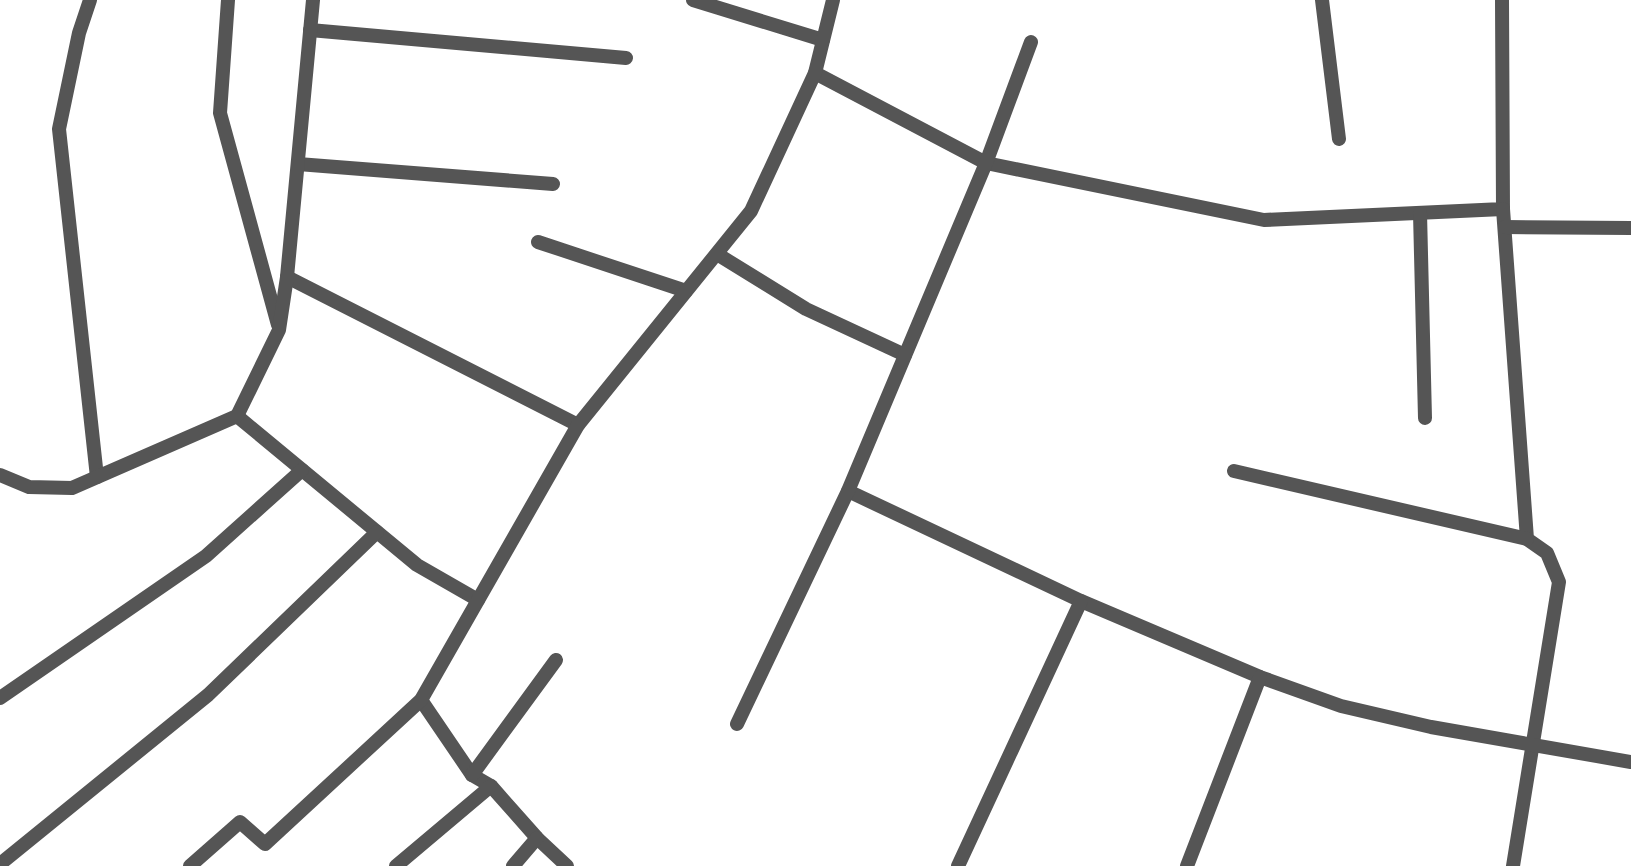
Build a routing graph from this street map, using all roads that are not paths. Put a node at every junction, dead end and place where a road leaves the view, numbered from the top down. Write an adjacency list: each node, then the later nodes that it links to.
1 (90, 0): 33 (street)
2 (228, 0): 25 (street)
3 (313, 0): 8 (street)
4 (693, 0): 9 (street)
5 (833, 0): 9 (street)
6 (1322, 0): 13 (street)
7 (1502, 0): 17 (street)
8 (310, 30): 11 (street); 15 (street)
9 (823, 40): 12 (street)
10 (1031, 43): 14 (street)
11 (626, 58)
12 (816, 73): 14 (street); 22 (street)
13 (1339, 139)
14 (986, 163): 18 (street); 26 (street)
15 (298, 164): 16 (street); 23 (street)
16 (553, 184)
17 (1503, 209): 18 (street); 19 (street)
18 (1420, 212): 28 (street)
19 (1505, 227): 20 (street); 36 (street)
20 (1631, 228)
21 (538, 242): 24 (street)
22 (717, 254): 24 (street); 26 (street)
23 (287, 276): 25 (street); 29 (street)
24 (686, 291): 29 (street)
25 (279, 330): 27 (street)
26 (905, 355): 34 (street)
27 (237, 416): 30 (street); 33 (street)
28 (1425, 418)
29 (578, 425): 37 (street)
30 (302, 470): 35 (street); 41 (street)
31 (1234, 471): 36 (street)
32 (0, 475): 33 (street)
33 (97, 478)
34 (848, 491): 38 (street); 43 (street)
35 (377, 532): 37 (street); 49 (street)
36 (1527, 539): 44 (street)
37 (478, 600): 42 (street)
38 (1081, 601): 40 (street); 54 (street)
39 (556, 660): 46 (street)
40 (1260, 677): 44 (street); 55 (street)
41 (0, 698)
42 (421, 700): 46 (street); 50 (street)
43 (737, 724)
44 (1532, 746): 45 (street); 56 (street)
45 (1631, 762)
46 (472, 775): 47 (street)
47 (491, 786): 48 (street); 51 (street)
48 (537, 838): 52 (street); 53 (street)
49 (0, 864)
50 (190, 866)
51 (396, 866)
52 (513, 866)
53 (567, 866)
54 (958, 866)
55 (1188, 866)
56 (1513, 866)

